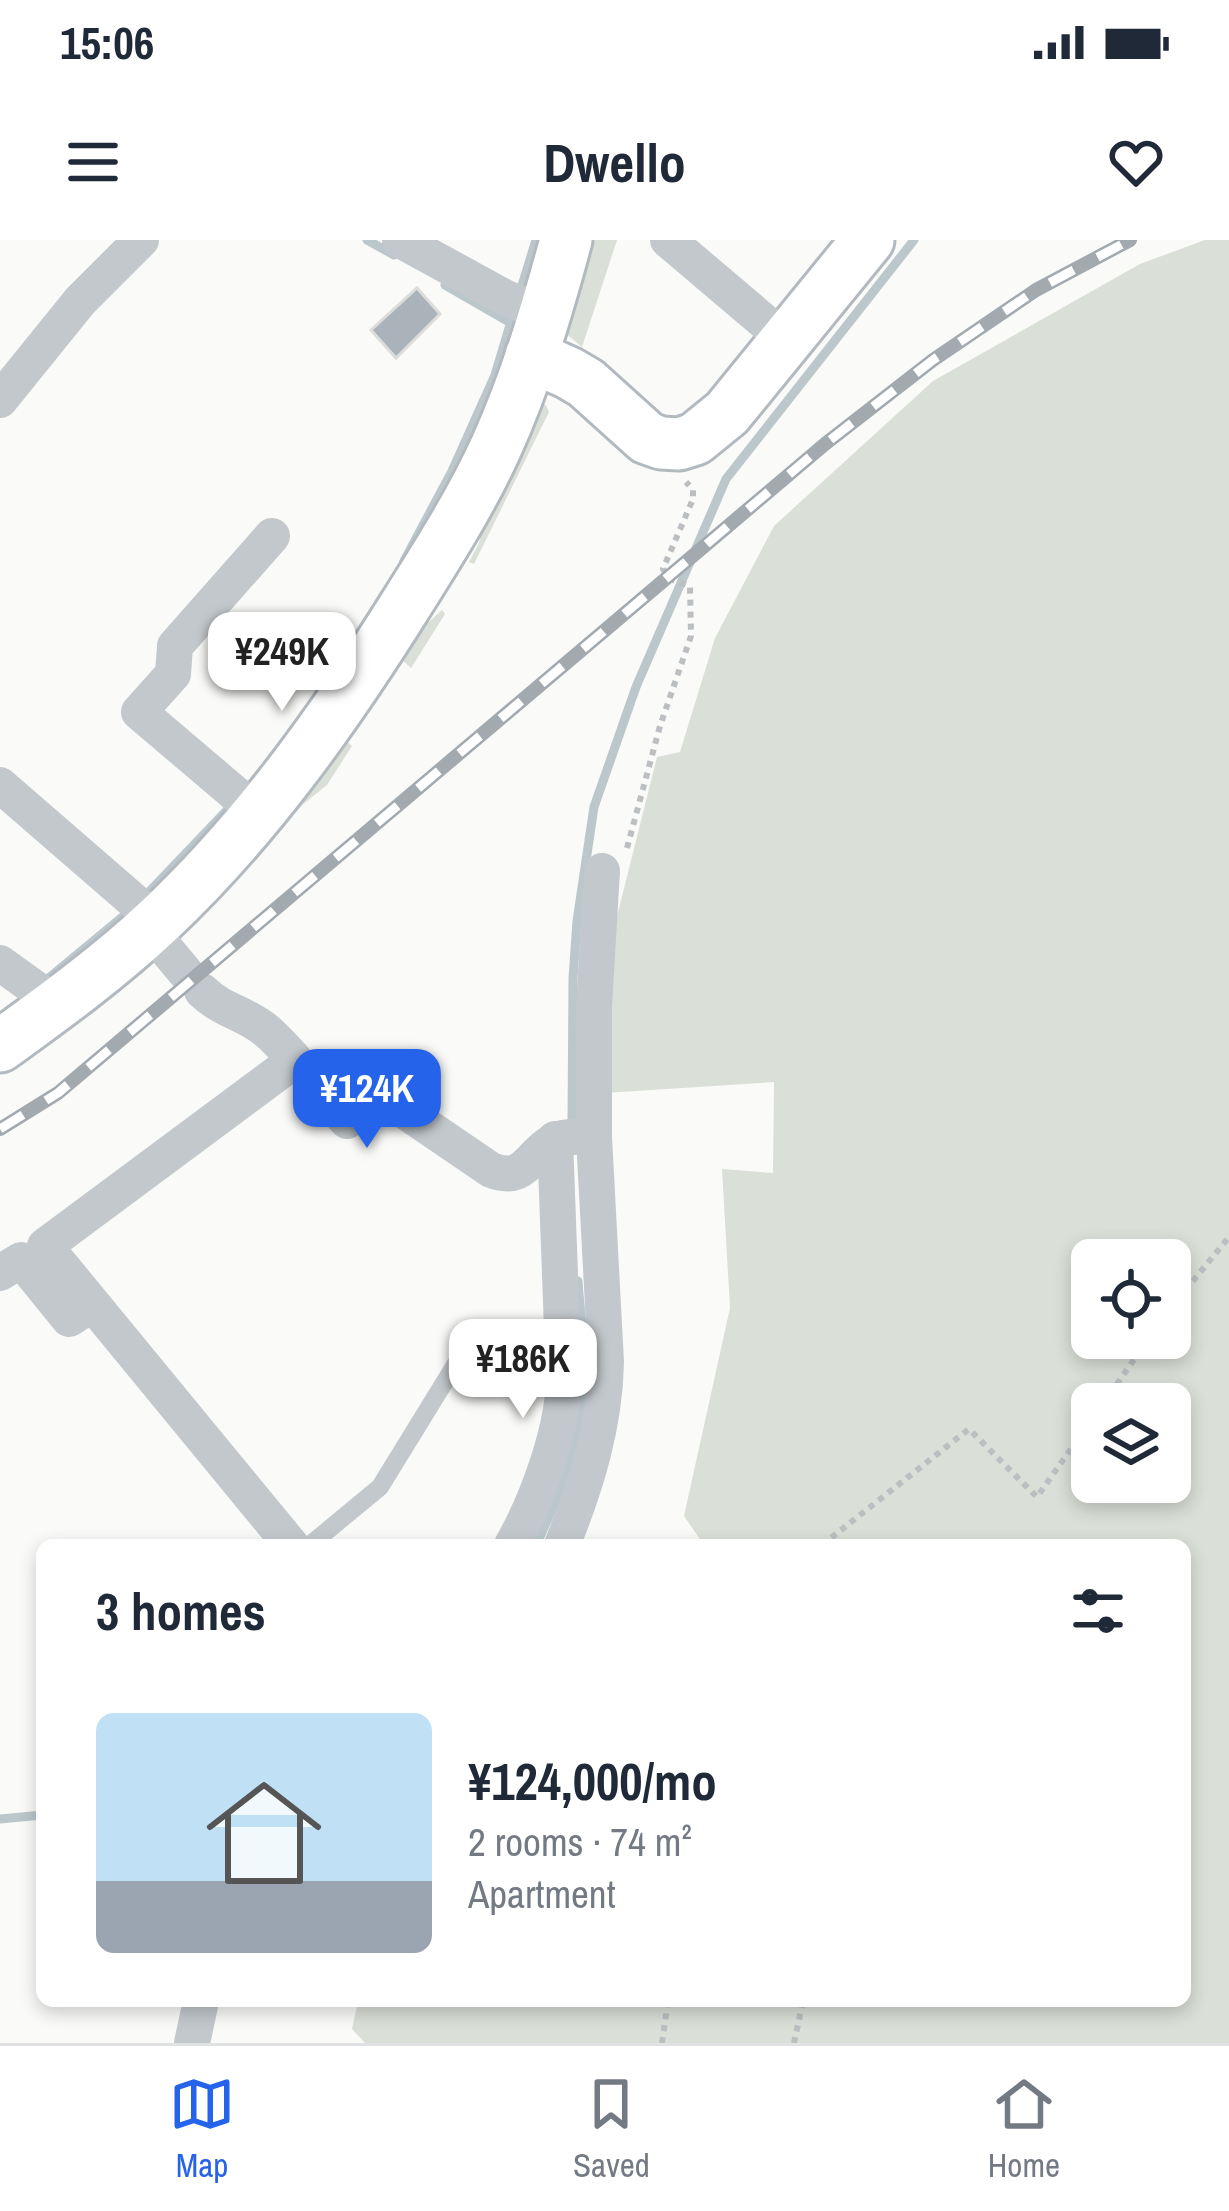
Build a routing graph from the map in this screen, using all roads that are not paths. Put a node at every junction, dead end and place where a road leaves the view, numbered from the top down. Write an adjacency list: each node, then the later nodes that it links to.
1 (141, 240): 8 (street)
2 (400, 240): 6 (street)
3 (566, 240): 6 (main road)
4 (668, 240): 7 (street)
5 (868, 240): 7 (main road)
6 (527, 318): 7 (main road); 11 (main road)
7 (787, 341)
8 (0, 400)
9 (272, 536): 11 (street)
10 (0, 785): 13 (street)
11 (246, 802): 13 (main road)
12 (602, 871): 17 (street)
13 (146, 915): 14 (main road); 16 (street)
14 (32, 986): 15 (main road)
15 (0, 1046)
16 (294, 1061): 17 (street); 19 (street)
17 (574, 1138): 21 (street)
18 (0, 1273): 19 (street)
19 (91, 1305): 22 (street)
20 (460, 1357): 23 (lane)
21 (553, 1519): 24 (street)
22 (286, 1539)
23 (317, 1539)
24 (521, 1539)
25 (200, 2007): 26 (street)
26 (192, 2043)

